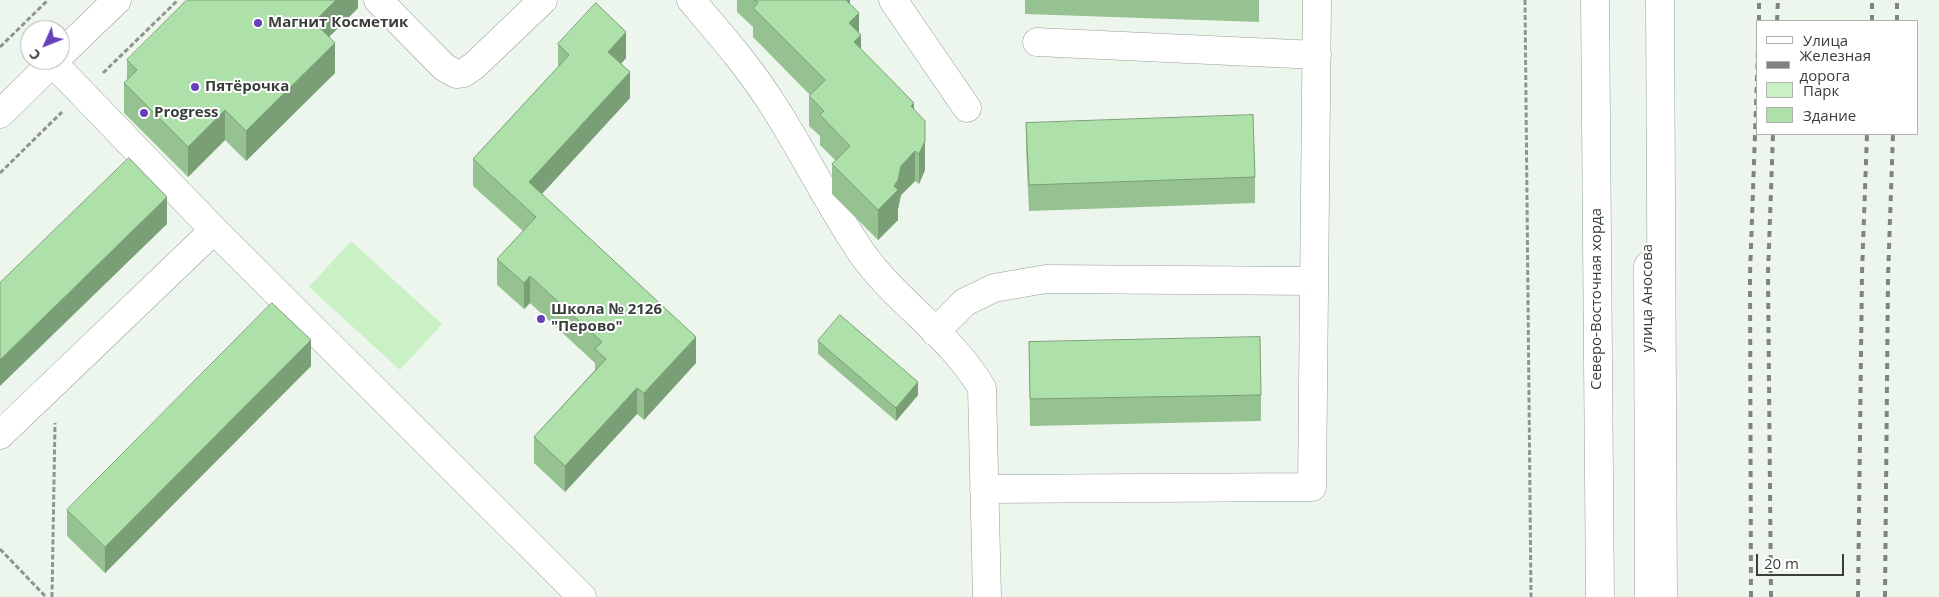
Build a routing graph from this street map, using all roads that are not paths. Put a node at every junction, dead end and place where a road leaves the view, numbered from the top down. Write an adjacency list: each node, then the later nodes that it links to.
1 (117, 0): 11 (main road)
2 (378, 0): 3 (main road)
3 (543, 0)
4 (691, 0): 19 (main road)
5 (893, 0): 15 (main road)
6 (1317, 0): 12 (main road)
7 (1596, 0): 24 (main road, Северо-Восточная хорда, bridge)
8 (1647, 0): 25 (main road, улица Аносова)
9 (1660, 0): 26 (main road)
10 (1037, 42): 12 (main road)
11 (70, 45)
12 (1317, 54): 18 (main road)
13 (45, 70): 16 (main road)
14 (66, 70): 17 (main road)
15 (967, 108)
16 (0, 114)
17 (214, 230): 20 (main road); 22 (main road)
18 (1314, 281): 19 (main road); 21 (main road)
19 (935, 332): 21 (main road)
20 (0, 435)
21 (984, 489): 23 (main road)
22 (582, 597)
23 (987, 597)
24 (1599, 597)
25 (1649, 597)
26 (1664, 597)

